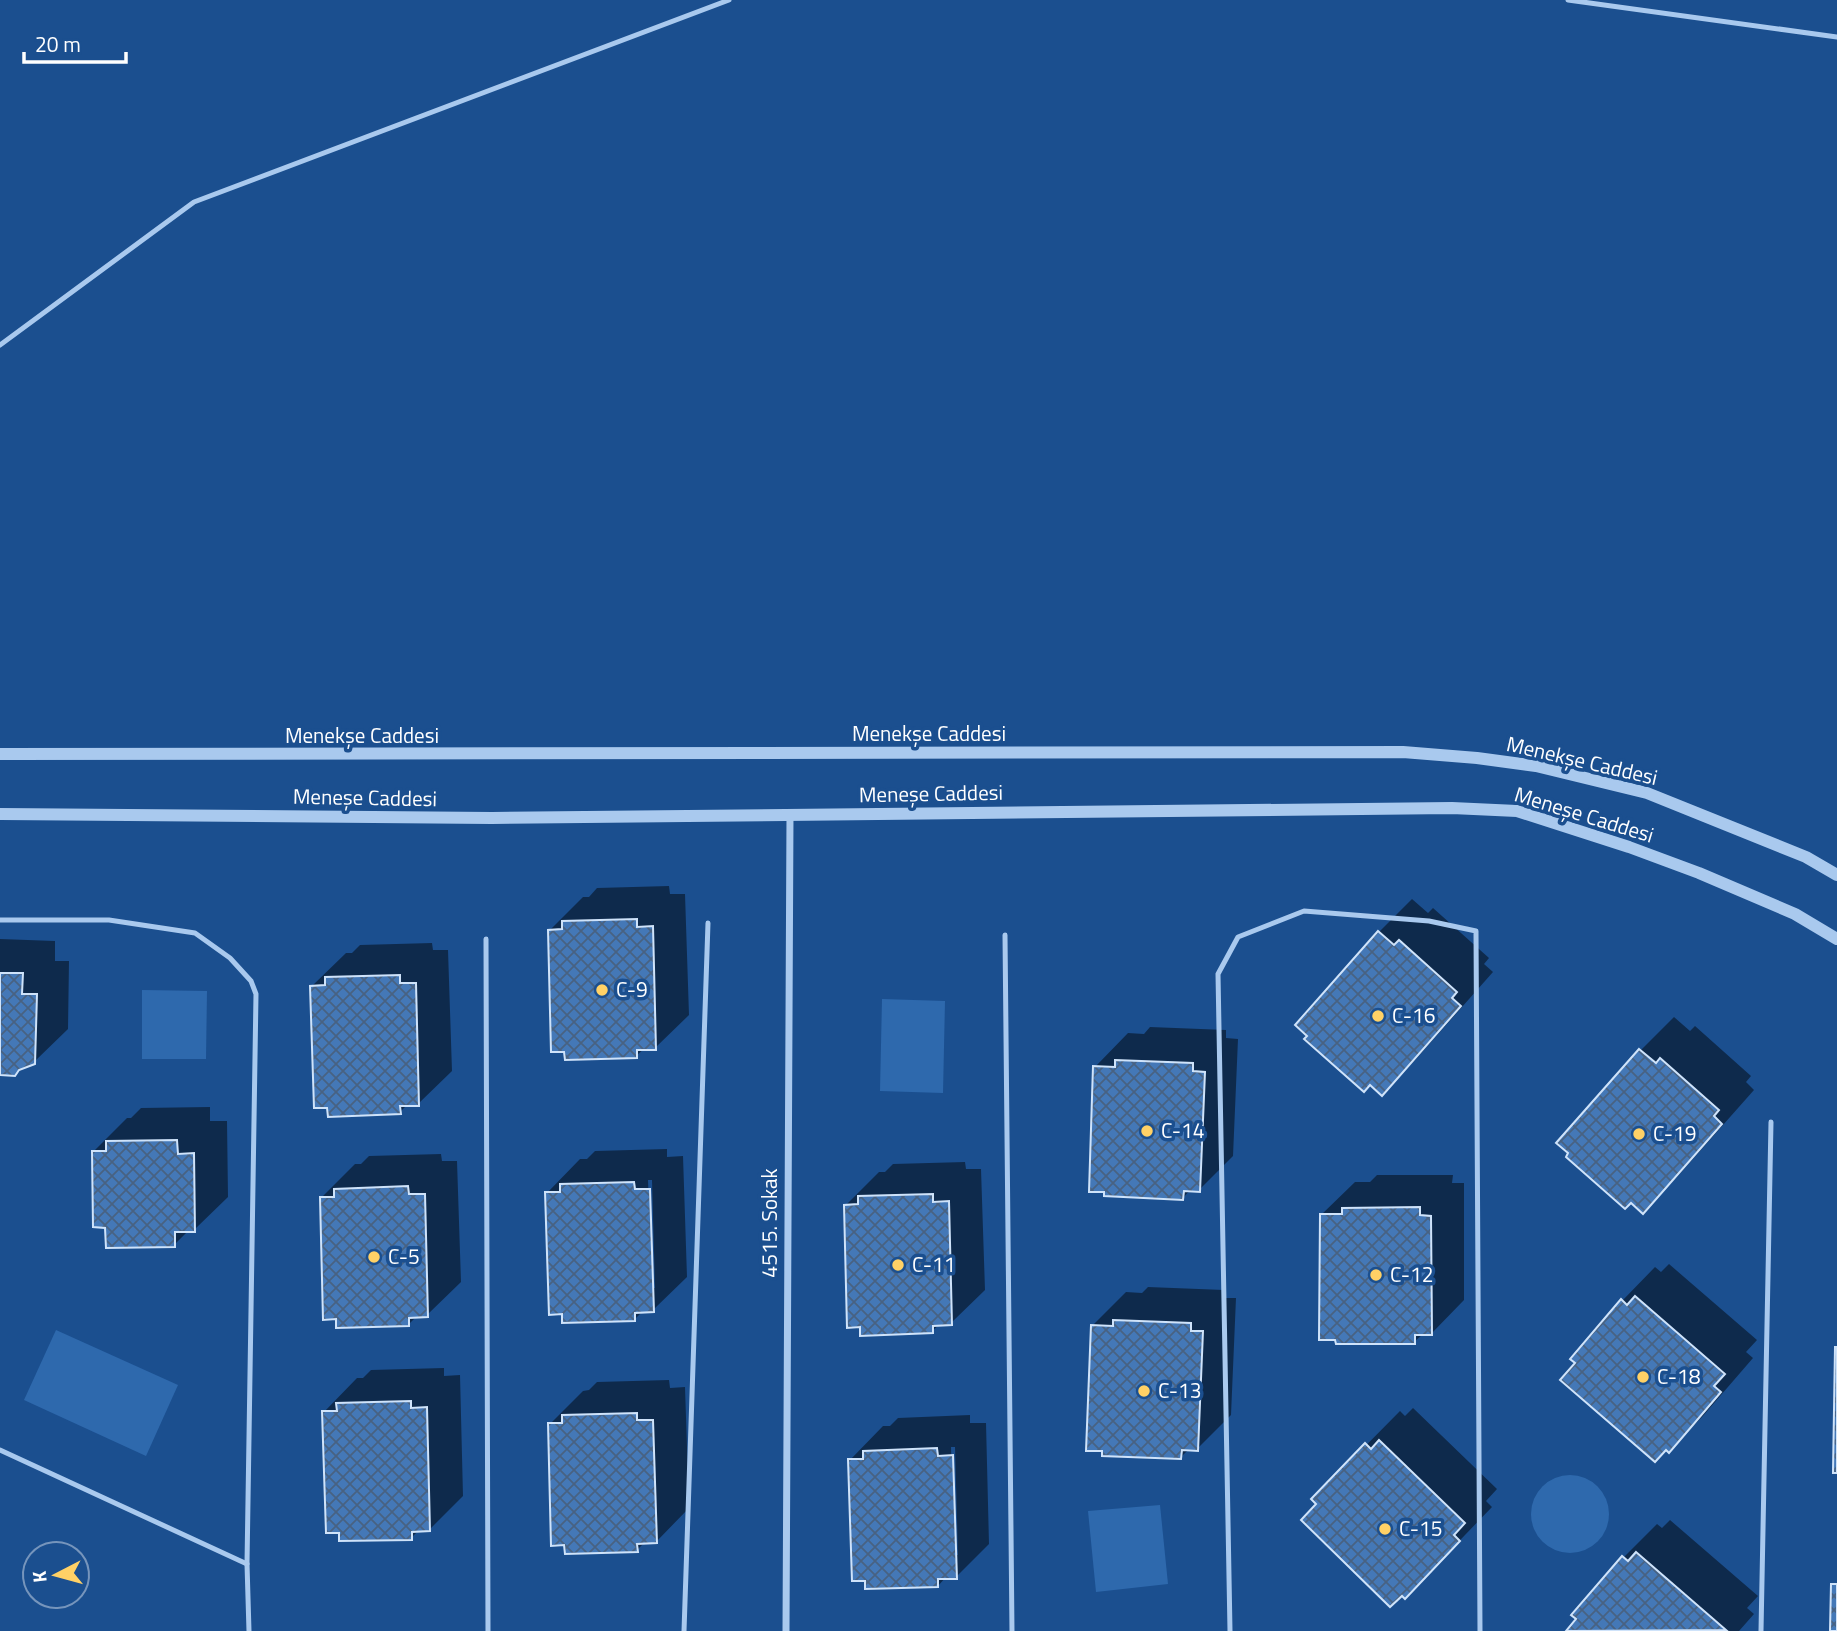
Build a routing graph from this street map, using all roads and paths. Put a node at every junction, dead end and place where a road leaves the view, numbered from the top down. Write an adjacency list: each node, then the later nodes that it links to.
1 (729, 0): 4 (lane)
2 (1568, 0): 3 (lane)
3 (1837, 37)
4 (0, 345)
5 (0, 754): 8 (street, Menekşe Caddesi)
6 (0, 814): 7 (street, Meneşe Caddesi)
7 (790, 815): 13 (street, Meneşe Caddesi); 20 (street, 4515. Sokak)
8 (1837, 875)
9 (0, 920): 16 (lane)
10 (708, 923): 19 (lane)
11 (1005, 935): 21 (lane)
12 (486, 939): 18 (lane)
13 (1837, 939)
14 (1770, 1122): 24 (lane)
15 (0, 1450): 16 (lane)
16 (247, 1564): 17 (lane)
17 (249, 1631)
18 (488, 1631)
19 (684, 1631)
20 (786, 1631)
21 (1012, 1631)
22 (1230, 1631): 23 (lane)
23 (1480, 1631)
24 (1761, 1631)

